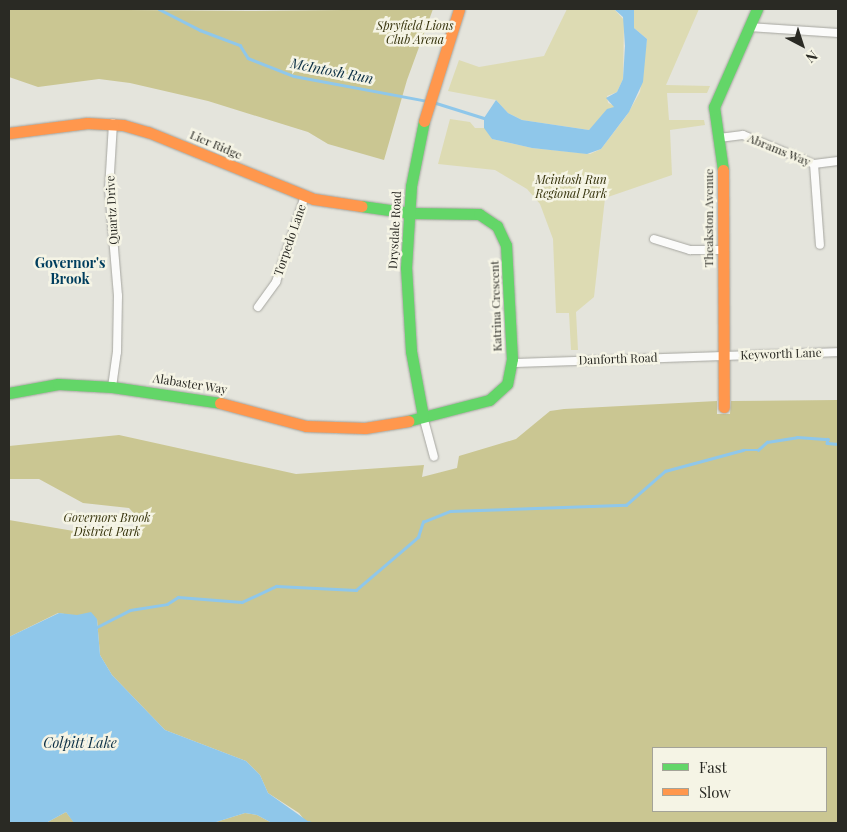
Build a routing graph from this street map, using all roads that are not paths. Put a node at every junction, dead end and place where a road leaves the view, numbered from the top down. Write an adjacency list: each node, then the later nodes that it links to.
1 (458, 9): 11 (street, Drysdale Road)
2 (757, 9): 3 (street, Theakston Avenue)
3 (749, 27): 4 (street); 7 (street, Theakston Avenue)
4 (838, 33)
5 (113, 123): 6 (street, Lier Ridge); 10 (street, Lier Ridge); 19 (street, Quartz Drive)
6 (9, 133)
7 (719, 138): 9 (street, Abrams Way); 14 (street, Theakston Avenue)
8 (838, 162): 9 (street, Abrams Way)
9 (814, 164): 13 (street)
10 (305, 196): 11 (street, Lier Ridge); 15 (street, Torpedo Lane)
11 (410, 213): 18 (street, Katrina Crescent); 22 (street, Drysdale Road)
12 (654, 239): 14 (street)
13 (820, 245)
14 (723, 250): 17 (street, Theakston Avenue)
15 (258, 308)
16 (838, 352): 17 (street, Keyworth Lane)
17 (724, 356): 18 (street, Danforth Road); 21 (street, Theakston Avenue)
18 (512, 363): 22 (street, Katrina Crescent)
19 (112, 386): 20 (street, Alabaster Way); 22 (street, Alabaster Way)
20 (9, 392)
21 (724, 407)
22 (423, 416): 23 (street, Drysdale Road)
23 (434, 457)

